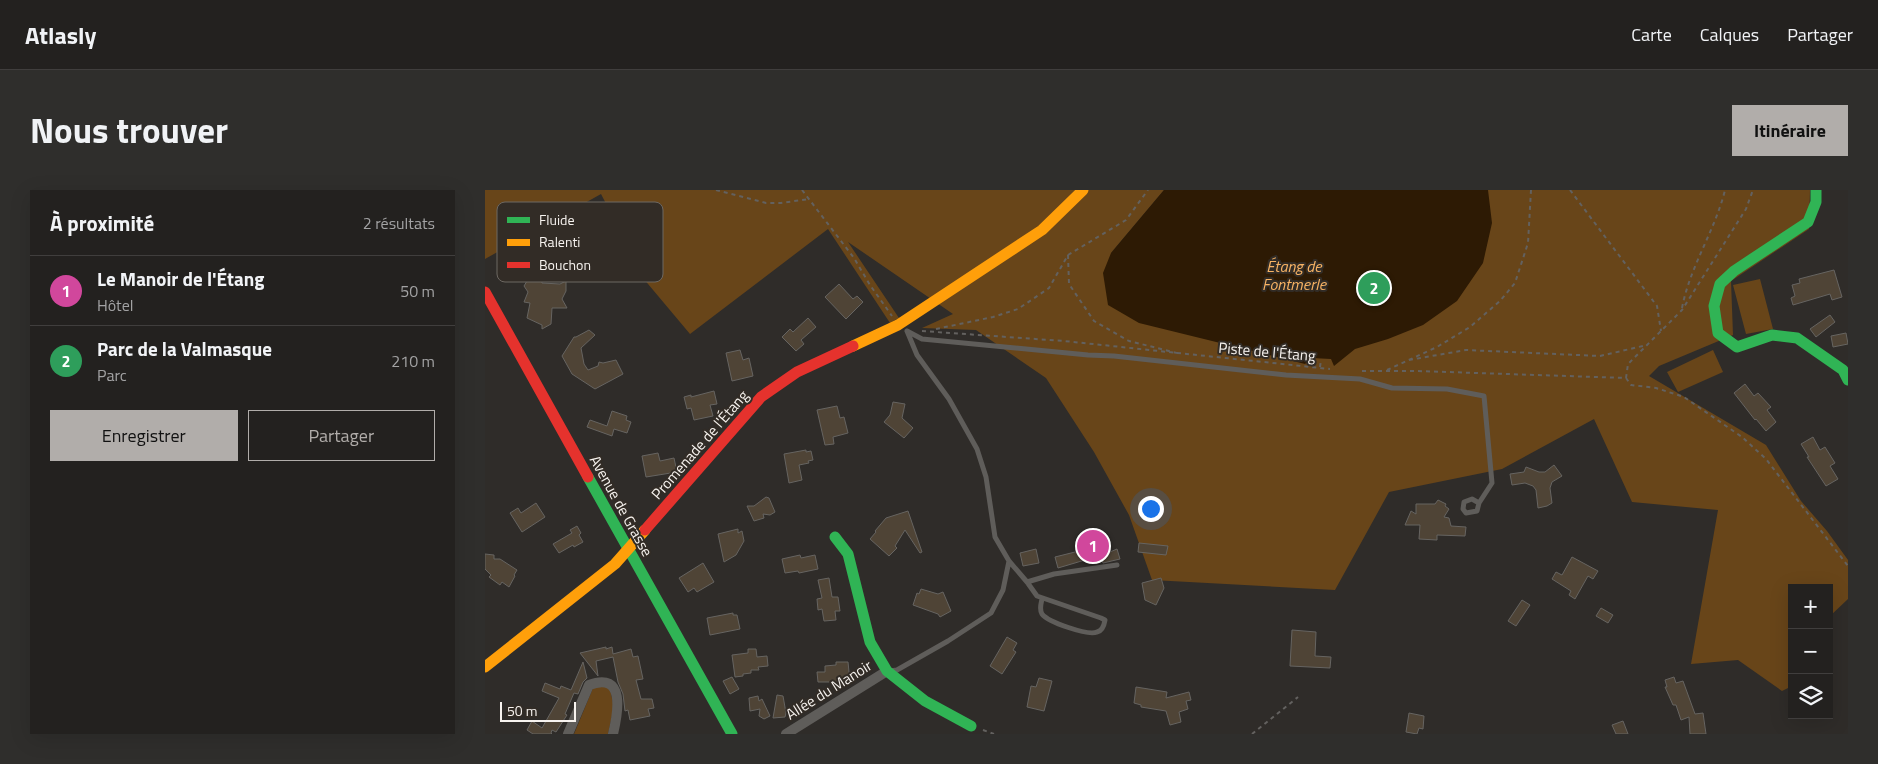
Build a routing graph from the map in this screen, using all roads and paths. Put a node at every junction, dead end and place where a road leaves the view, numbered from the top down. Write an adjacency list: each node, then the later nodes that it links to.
1 (716, 190): 10 (path)
2 (802, 190): 10 (path)
3 (1083, 190): 14 (street, Promenade de l'Étang)
4 (1148, 190): 11 (path)
5 (1531, 190): 20 (path)
6 (1570, 190): 16 (path)
7 (1725, 190): 13 (path)
8 (1753, 190): 13 (path)
9 (1816, 190): 26 (street)
10 (809, 199): 14 (path)
11 (1068, 255): 15 (path); 18 (path)
12 (485, 292): 29 (street, Avenue de Grasse)
13 (1682, 310): 16 (path)
14 (902, 328): 15 (path, Piste de l'Étang); 27 (lane); 29 (street, Promenade de l'Étang); 30 (lane)
15 (932, 330): 18 (path, Piste de l'Étang)
16 (1661, 331): 17 (path)
17 (1647, 345): 20 (path); 25 (path)
18 (1184, 355): 21 (path, Piste de l'Étang)
19 (1321, 360): 21 (path)
20 (1405, 361): 24 (path)
21 (1320, 368): 22 (path, Piste de l'Étang)
22 (1338, 370)
23 (1356, 371): 24 (path)
24 (1384, 371): 25 (path)
25 (1626, 378): 32 (path)
26 (1848, 380)
27 (1479, 503)
28 (835, 537): 36 (street)
29 (628, 550): 35 (street, Promenade de l'Étang); 41 (street, Avenue de Grasse)
30 (1009, 561): 33 (lane); 36 (lane)
31 (1117, 565): 33 (lane)
32 (1848, 566)
33 (1027, 582): 34 (lane)
34 (1042, 599): 34 (lane)
35 (485, 667)
36 (887, 671): 38 (street); 42 (street, Allée du Manoir)
37 (1298, 697): 43 (path)
38 (971, 726)
39 (568, 734): 40 (street)
40 (613, 734)
41 (732, 734)
42 (785, 734)
43 (1252, 734)

